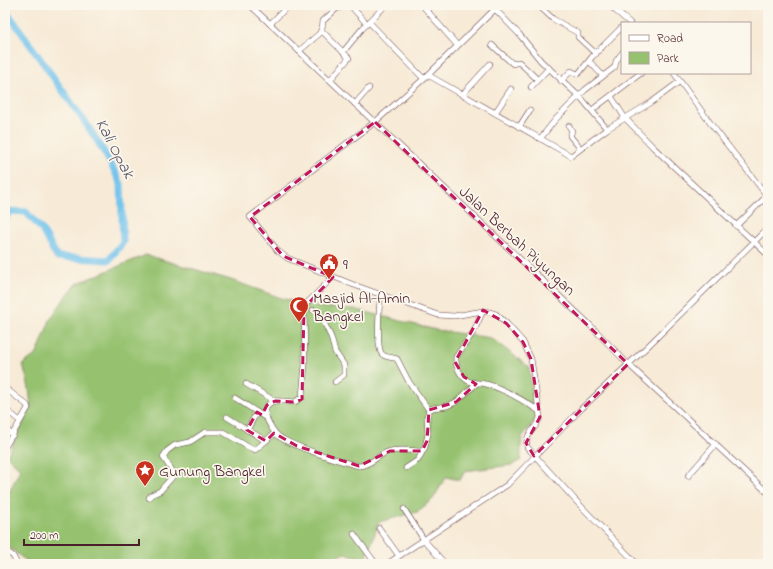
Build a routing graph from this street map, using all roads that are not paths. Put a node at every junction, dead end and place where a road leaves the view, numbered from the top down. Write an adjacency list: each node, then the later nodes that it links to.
1 (250, 5): 12 (street, Jalan Berbah Piyungan)
2 (289, 5): 12 (street)
3 (350, 5): 11 (street)
4 (386, 5): 11 (street)
5 (422, 5): 16 (street)
6 (538, 5): 19 (street)
7 (610, 5): 10 (street)
8 (497, 7): 16 (street); 23 (street)
9 (338, 8): 14 (street)
10 (628, 22)
11 (368, 23): 18 (street); 26 (street)
12 (270, 24): 17 (street, Jalan Berbah Piyungan)
13 (621, 28): 19 (street)
14 (321, 30): 17 (street); 18 (street)
15 (492, 44): 28 (street)
16 (457, 45): 26 (street)
17 (299, 51): 29 (street, Jalan Berbah Piyungan)
18 (343, 52): 29 (street)
19 (596, 54): 21 (street)
20 (621, 54): 27 (street)
21 (589, 61): 27 (street); 30 (street)
22 (490, 64): 35 (street)
23 (549, 68): 28 (street); 30 (street)
24 (640, 74): 37 (street)
25 (675, 74): 31 (street)
26 (425, 76): 35 (street); 43 (street)
27 (603, 76): 36 (street)
28 (537, 79): 32 (street)
29 (330, 80): 38 (street, Jalan Berbah Piyungan)
30 (561, 81): 36 (street)
31 (679, 82): 42 (street); 49 (street)
32 (530, 86)
33 (369, 88): 38 (street)
34 (511, 89): 41 (street)
35 (462, 95): 41 (street)
36 (579, 96): 40 (street); 47 (street)
37 (611, 96): 40 (street); 42 (street)
38 (355, 104): 43 (street, Jalan Berbah Piyungan)
39 (530, 110): 45 (street)
40 (592, 110): 46 (street)
41 (495, 113): 45 (street)
42 (625, 118): 46 (street); 50 (street)
43 (375, 122): 54 (street); 59 (street, Jalan Berbah Piyungan)
44 (569, 126): 48 (street)
45 (519, 127): 47 (street)
46 (607, 129): 48 (street)
47 (540, 139): 48 (street)
48 (580, 148)
49 (767, 196): 50 (street)
50 (736, 226): 52 (street)
51 (768, 228): 52 (street)
52 (754, 242): 53 (street); 59 (street)
53 (768, 255)
54 (333, 277): 55 (street); 65 (street)
55 (379, 294): 57 (street); 58 (street); 67 (street)
56 (313, 310): 60 (street)
57 (483, 311): 62 (street); 68 (street)
58 (376, 319)
59 (628, 364): 78 (street, Jalan Berbah Piyungan); 81 (street)
60 (334, 382)
61 (246, 384): 65 (street)
62 (476, 384): 67 (street); 68 (street)
63 (5, 388): 72 (street)
64 (235, 398): 69 (street)
65 (275, 401): 71 (street)
66 (5, 409): 72 (street)
67 (429, 410): 80 (street)
68 (539, 411): 81 (street)
69 (257, 412): 71 (street); 74 (street)
70 (227, 417): 74 (street)
71 (266, 418): 75 (street)
72 (20, 421): 76 (street)
73 (5, 429): 76 (street)
74 (247, 430): 77 (street)
75 (275, 433): 77 (street); 80 (street)
76 (13, 435): 79 (street)
77 (266, 441): 85 (street)
78 (716, 444): 83 (street); 84 (street, Jalan Berbah Piyungan)
79 (5, 447)
80 (422, 451): 82 (street)
81 (534, 456): 89 (street); 96 (street)
82 (406, 468)
83 (688, 476)
84 (768, 493)
85 (149, 498)
86 (404, 508): 89 (street)
87 (379, 528): 91 (street)
88 (354, 534): 93 (street)
89 (424, 540): 91 (street); 95 (street)
90 (5, 550): 92 (street)
91 (399, 556): 94 (street)
92 (17, 564)
93 (376, 564)
94 (387, 564)
95 (445, 564)
96 (637, 564)

